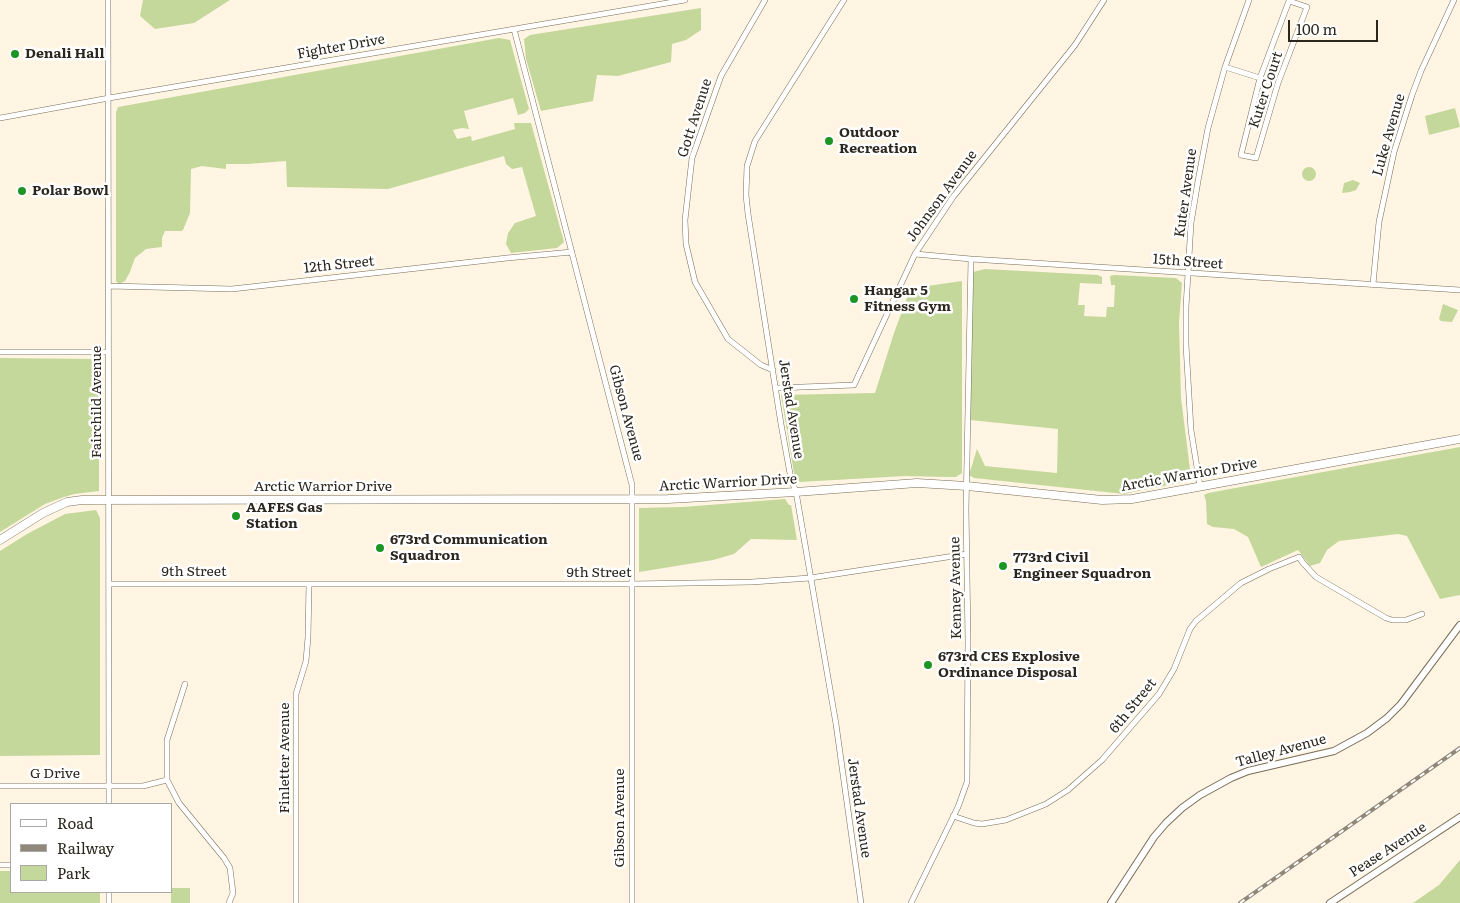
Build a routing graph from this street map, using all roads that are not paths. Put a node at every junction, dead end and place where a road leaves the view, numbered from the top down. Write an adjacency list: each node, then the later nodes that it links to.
1 (108, 0): 12 (street, Fairchild Avenue)
2 (685, 0): 8 (street, Fighter Drive)
3 (765, 0): 23 (street, Gott Avenue)
4 (844, 0): 23 (street, Jerstad Avenue)
5 (1104, 0): 15 (street, Johnson Avenue)
6 (1249, 0): 10 (street, Kuter Avenue)
7 (1454, 0): 18 (street, Luke Avenue)
8 (647, 3): 9 (street, Fighter Drive)
9 (514, 29): 12 (street, Fighter Drive); 14 (street, Gibson Avenue)
10 (1225, 67): 11 (street, Kuter Court); 17 (street, Kuter Avenue)
11 (1260, 78): 11 (street, Kuter Court)
12 (109, 98): 13 (street, Fighter Drive); 19 (street, Fairchild Avenue)
13 (0, 118)
14 (572, 252): 19 (street, 12th Street); 30 (street, Gibson Avenue)
15 (915, 254): 16 (street, 15th Street); 24 (street, Johnson Avenue)
16 (970, 259): 17 (street, 15th Street); 26 (street, Kenney Avenue)
17 (1187, 274): 18 (street, 15th Street); 27 (street, Kuter Avenue)
18 (1373, 284): 20 (street, 15th Street)
19 (109, 286): 22 (street, Fairchild Avenue)
20 (1460, 290)
21 (0, 352): 22 (street)
22 (108, 352): 29 (street, Fairchild Avenue)
23 (773, 370): 24 (street, Jerstad Avenue)
24 (777, 388): 28 (street, Jerstad Avenue)
25 (1460, 439): 27 (main road, Arctic Warrior Drive)
26 (967, 486): 27 (main road, Arctic Warrior Drive); 28 (main road, Arctic Warrior Drive); 32 (street, Kenney Avenue)
27 (1200, 486)
28 (796, 492): 30 (main road, Arctic Warrior Drive); 33 (street, Jerstad Avenue)
29 (109, 499): 30 (main road, Arctic Warrior Drive); 31 (main road, Arctic Warrior Drive); 34 (street, Fairchild Avenue)
30 (631, 499): 36 (street, Gibson Avenue)
31 (0, 540)
32 (966, 554): 33 (street, 9th Street); 44 (street, Kenney Avenue)
33 (810, 578): 36 (street, 9th Street); 49 (street, Jerstad Avenue)
34 (109, 584): 35 (street, 9th Street); 42 (street, Fairchild Avenue)
35 (309, 584): 36 (street, 9th Street); 47 (street, Finletter Avenue)
36 (631, 584): 48 (street, Gibson Avenue)
37 (1422, 614): 44 (street, 6th Street)
38 (1460, 625): 51 (street, Talley Avenue)
39 (185, 684): 40 (street)
40 (167, 780): 42 (street, G Drive); 46 (street)
41 (0, 786): 42 (street, G Drive)
42 (109, 786): 43 (street, Fairchild Avenue)
43 (109, 803)
44 (953, 816): 50 (street, Kenney Avenue)
45 (1460, 818): 52 (street, Pease Avenue)
46 (229, 903)
47 (296, 903)
48 (632, 903)
49 (861, 903)
50 (911, 903)
51 (1111, 903)
52 (1330, 903)

